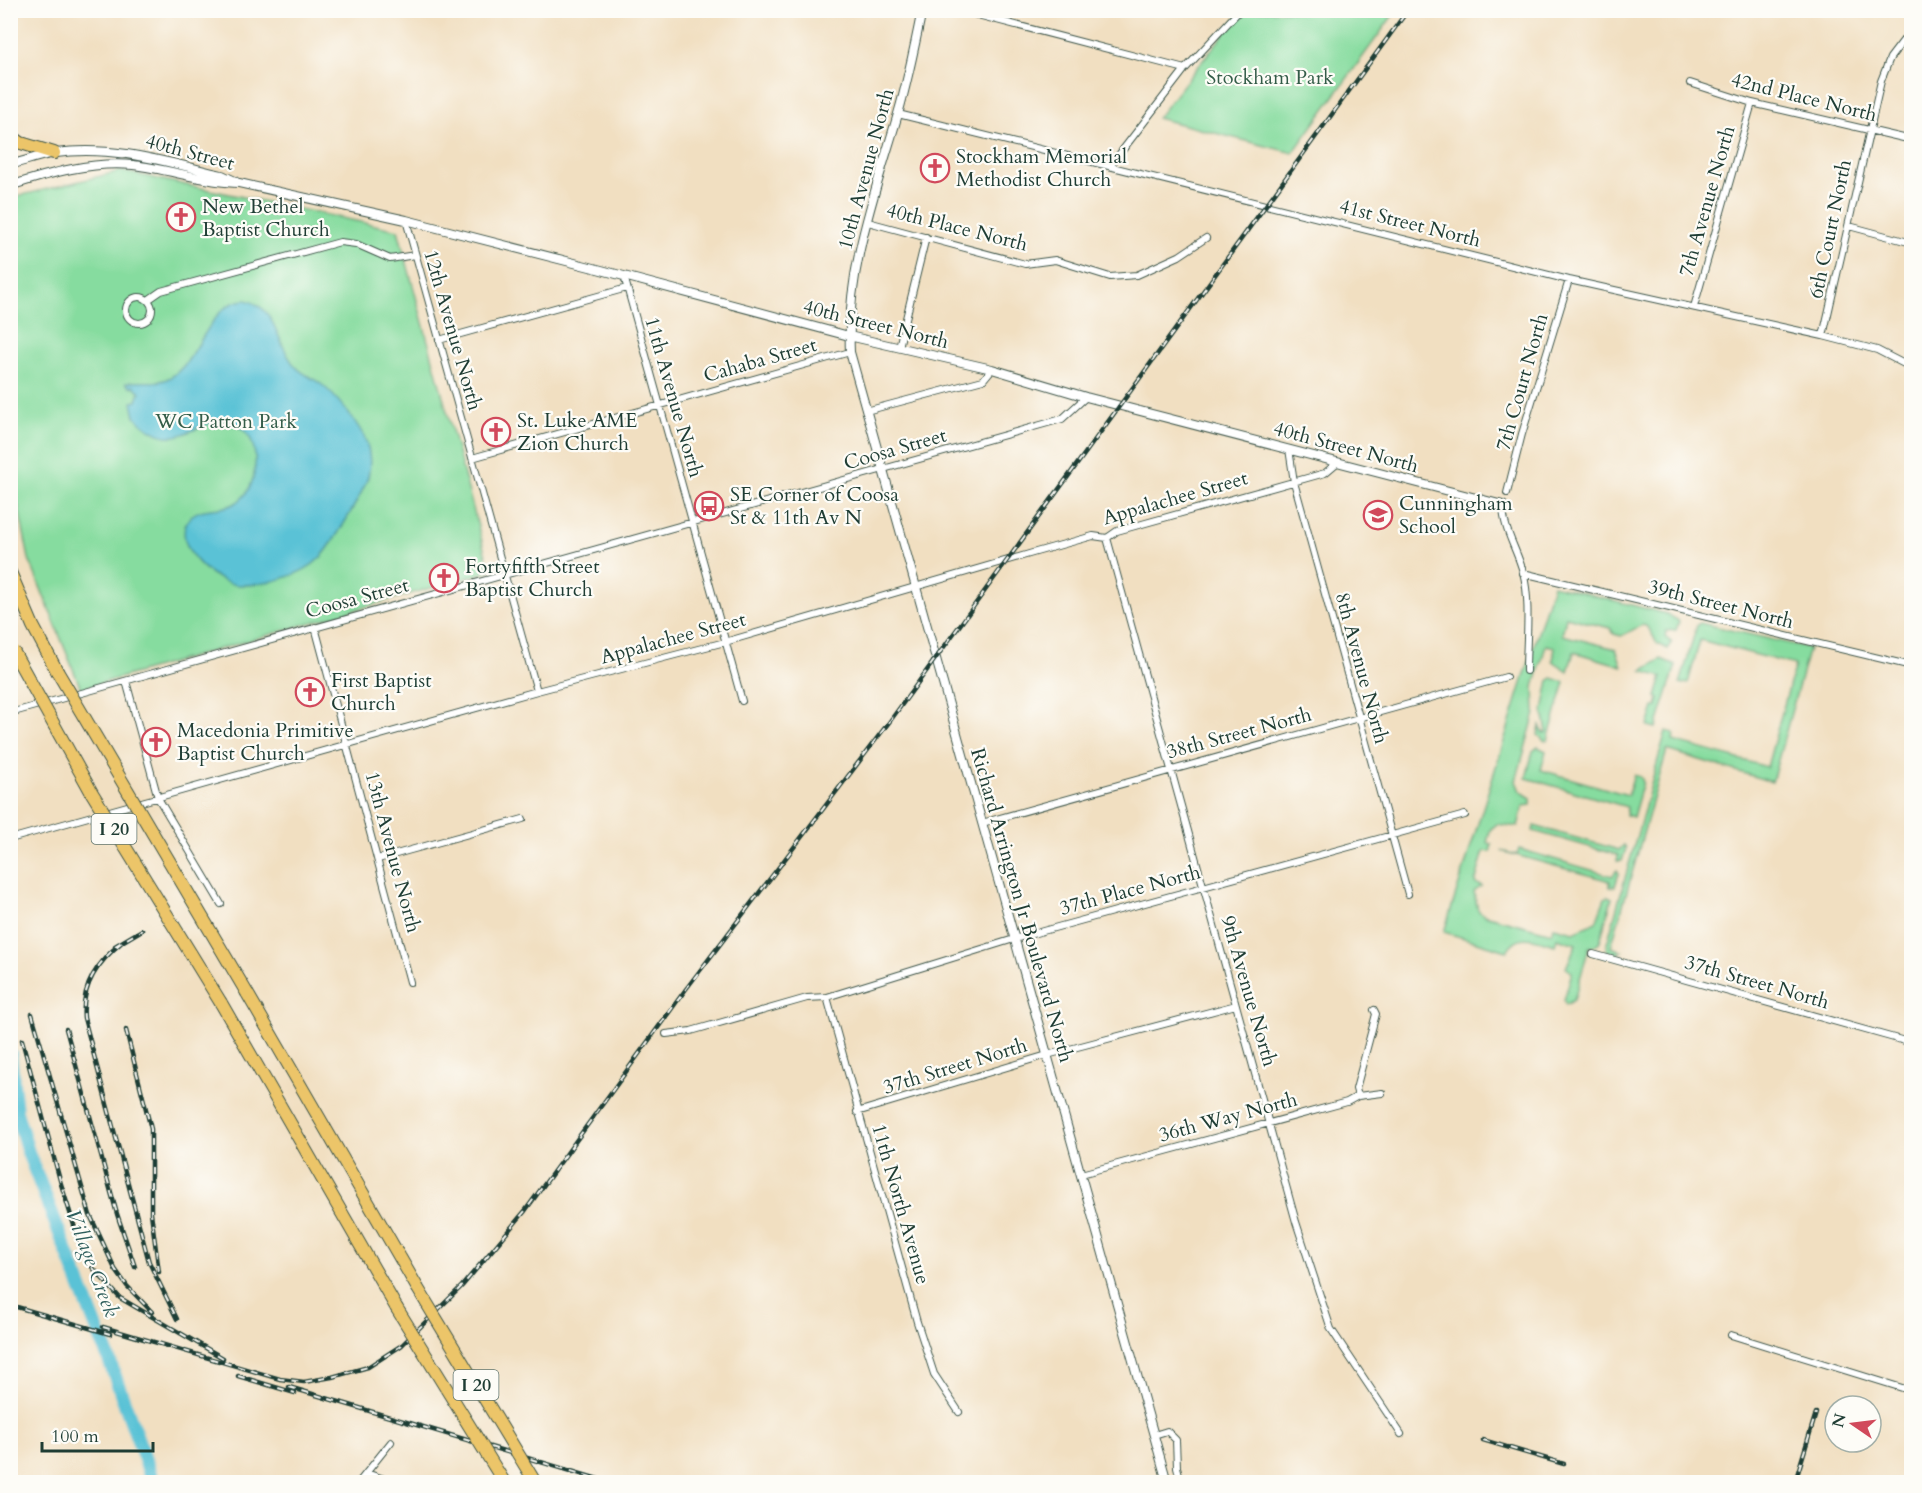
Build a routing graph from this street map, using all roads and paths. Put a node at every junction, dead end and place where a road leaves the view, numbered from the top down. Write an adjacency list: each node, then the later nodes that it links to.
1 (922, 10): 8 (street, 10th Avenue North)
2 (958, 10): 5 (street)
3 (1240, 10): 5 (street)
4 (1911, 29): 9 (street, 6th Court North)
5 (1185, 69): 14 (street)
6 (1690, 83): 7 (street, 42nd Place North)
7 (1752, 104): 9 (street, 42nd Place North); 28 (street, 7th Avenue North)
8 (898, 114): 14 (street, 41st Street North); 18 (street, 10th Avenue North)
9 (1869, 130): 11 (street, 42nd Place North); 19 (street, 6th Court North)
10 (10, 135): 12 (highway)
11 (1911, 140)
12 (54, 153): 13 (street, 40th Street); 15 (street, 40th Street)
13 (10, 165)
14 (1111, 165): 25 (street, 41st Street North)
15 (239, 183): 16 (street, 40th Street); 17 (street, 40th Street North)
16 (10, 186)
17 (406, 220): 23 (street, 12th Avenue North); 24 (street, 40th Street North)
18 (868, 222): 20 (street, 40th Place North); 29 (street, 10th Avenue North)
19 (1849, 226): 22 (street); 30 (street, 6th Court North)
20 (926, 237): 21 (street, 40th Place North); 32 (street)
21 (1206, 238)
22 (1911, 243)
23 (415, 255): 27 (street); 31 (street, 12th Avenue North)
24 (624, 276): 26 (street, 11th Avenue North); 29 (street, 40th Street North)
25 (1569, 280): 28 (street, 41st Street North); 44 (street, 7th Court North)
26 (627, 288): 31 (street); 37 (street, 11th Avenue North)
27 (148, 300): 27 (street)
28 (1694, 307): 30 (street, 41st Street North)
29 (849, 336): 32 (street, 40th Street North); 33 (street, Richard Arrington Jr Boulevard North)
30 (1823, 336): 34 (street, 41st Street North)
31 (439, 340): 40 (street, 12th Avenue North)
32 (899, 347): 35 (street, 40th Street North)
33 (850, 351): 37 (street, Cahaba Street); 38 (street, Richard Arrington Jr Boulevard North)
34 (1911, 368)
35 (992, 369): 36 (street, 40th Street North); 38 (street)
36 (1086, 397): 39 (street, 40th Street North); 42 (street, Coosa Street)
37 (660, 406): 40 (street, Cahaba Street); 46 (street, 11th Avenue North)
38 (866, 411): 42 (street, Richard Arrington Jr Boulevard North)
39 (1289, 449): 41 (street, 40th Street North); 43 (street, 8th Avenue North)
40 (472, 458): 50 (street, 12th Avenue North)
41 (1338, 462): 43 (street, Appalachee Street); 45 (street, 40th Street North)
42 (883, 470): 46 (street, Coosa Street); 51 (street, Richard Arrington Jr Boulevard North)
43 (1294, 482): 47 (street, Appalachee Street); 62 (street, 8th Avenue North)
44 (1507, 493)
45 (1503, 505): 49 (street)
46 (692, 523): 50 (street, Coosa Street); 53 (street, 11th Avenue North)
47 (1107, 538): 51 (street, Appalachee Street); 64 (street, 9th Avenue North)
48 (10, 572): 99 (highway, I 20, bridge)
49 (1523, 573): 55 (street, 39th Street North); 56 (street)
50 (504, 575): 52 (street, Coosa Street); 59 (street, 12th Avenue North)
51 (916, 588): 53 (street, Appalachee Street); 68 (street, Richard Arrington Jr Boulevard North)
52 (315, 627): 58 (street, Coosa Street); 63 (street, 13th Avenue North)
53 (725, 642): 59 (street, Appalachee Street); 60 (street, 11th Avenue North)
54 (12, 649): 98 (highway, I 20, bridge)
55 (1911, 666)
56 (1526, 671)
57 (1506, 677): 62 (street, 38th Street North)
58 (126, 681): 61 (street, Coosa Street); 65 (street)
59 (537, 692): 63 (street, Appalachee Street)
60 (742, 701)
61 (10, 713)
62 (1358, 717): 64 (street, 38th Street North); 69 (street, 8th Avenue North)
63 (348, 745): 65 (street, Appalachee Street); 71 (street, 13th Avenue North)
64 (1171, 769): 68 (street, 38th Street North); 72 (street, 9th Avenue North)
65 (158, 798): 70 (street, Appalachee Street); 74 (street)
66 (1465, 815): 69 (street, 37th Place North)
67 (523, 819): 71 (street)
68 (982, 823): 75 (street, Richard Arrington Jr Boulevard North)
69 (1392, 835): 72 (street, 37th Place North); 73 (street, 8th Avenue North)
70 (10, 839)
71 (378, 859): 77 (street, 13th Avenue North)
72 (1203, 887): 75 (street, 37th Place North); 79 (street, 9th Avenue North)
73 (1408, 894)
74 (221, 904)
75 (1014, 939): 78 (street, 37th Place North); 83 (street, Richard Arrington Jr Boulevard North)
76 (1593, 954): 82 (street, 37th Street North)
77 (410, 982)
78 (827, 997): 81 (street, 37th Place North); 86 (street, 11th North Avenue)
79 (1236, 1005): 83 (street, 37th Street North); 87 (street, 9th Avenue North)
80 (1374, 1010): 85 (street)
81 (666, 1034)
82 (1911, 1043)
83 (1047, 1055): 86 (street, 37th Street North); 88 (street, Richard Arrington Jr Boulevard North)
84 (1382, 1093): 85 (street, 36th Way North)
85 (1358, 1096): 87 (street, 36th Way North)
86 (857, 1112): 91 (street, 11th North Avenue)
87 (1268, 1122): 88 (street, 36th Way North); 92 (street, 9th Avenue North)
88 (1081, 1174): 93 (street, Richard Arrington Jr Boulevard North)
89 (1731, 1335): 90 (street)
90 (1911, 1391)
91 (959, 1412)
92 (1401, 1434)
93 (1154, 1436): 100 (street, Richard Arrington Jr Boulevard North); 101 (street)
94 (391, 1442): 95 (street)
95 (366, 1473): 96 (street); 97 (street)
96 (359, 1482)
97 (393, 1482)
98 (504, 1482)
99 (535, 1482)
100 (1167, 1482)
101 (1181, 1482)

